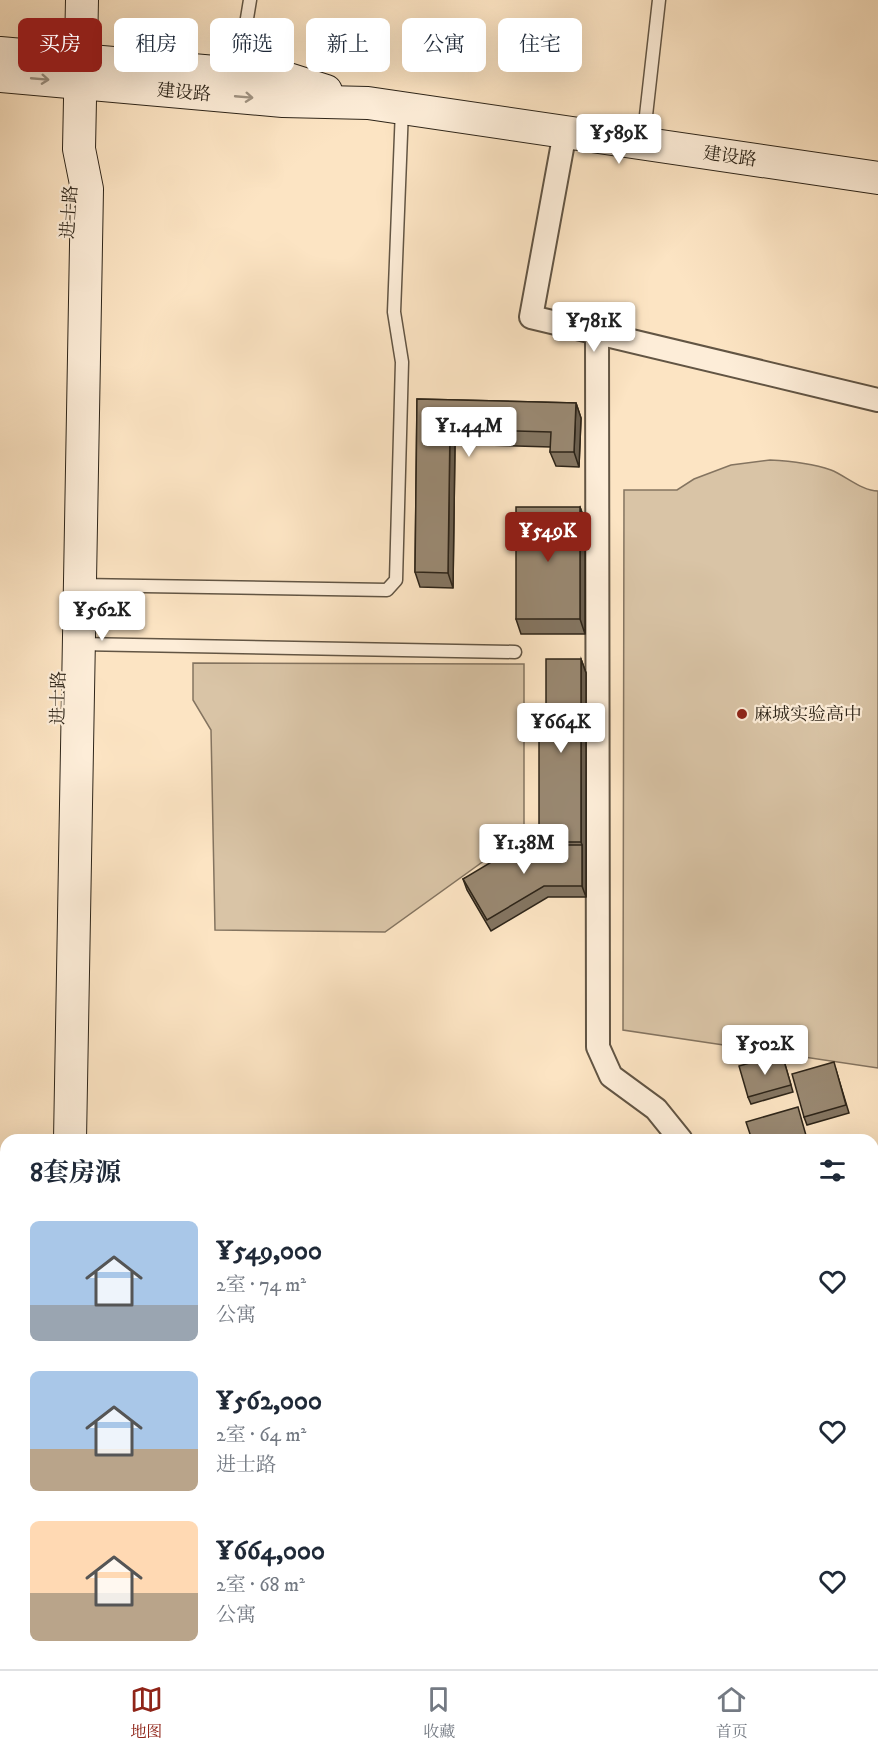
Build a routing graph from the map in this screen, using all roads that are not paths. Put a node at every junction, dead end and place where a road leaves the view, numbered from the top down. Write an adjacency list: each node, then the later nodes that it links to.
1 (82, 0): 4 (main road, 进士路)
2 (250, 0): 8 (lane)
3 (659, 0): 13 (lane)
4 (82, 18)
5 (0, 53): 6 (main road, 建设路)
6 (18, 57)
7 (81, 72): 8 (main road, 建设路); 9 (main road, 建设路, one-way to 7); 10 (main road, 建设路, one-way to 10); 14 (main road, 进士路)
8 (238, 74): 10 (main road, 建设路)
9 (0, 76)
10 (368, 103): 11 (main road, 建设路)
11 (402, 108): 12 (main road, 建设路); 18 (lane)
12 (565, 132): 13 (main road, 建设路); 16 (street)
13 (642, 143): 15 (main road, 建设路)
14 (79, 149): 18 (main road, 进士路); 21 (main road, 进士路)
15 (878, 178)
16 (597, 332): 17 (street); 23 (street)
17 (878, 400)
18 (79, 585): 19 (main road, 进士路)
19 (78, 644): 20 (lane); 22 (main road, 进士路)
20 (515, 652)
21 (50, 1134)
22 (70, 1134)
23 (677, 1134)

